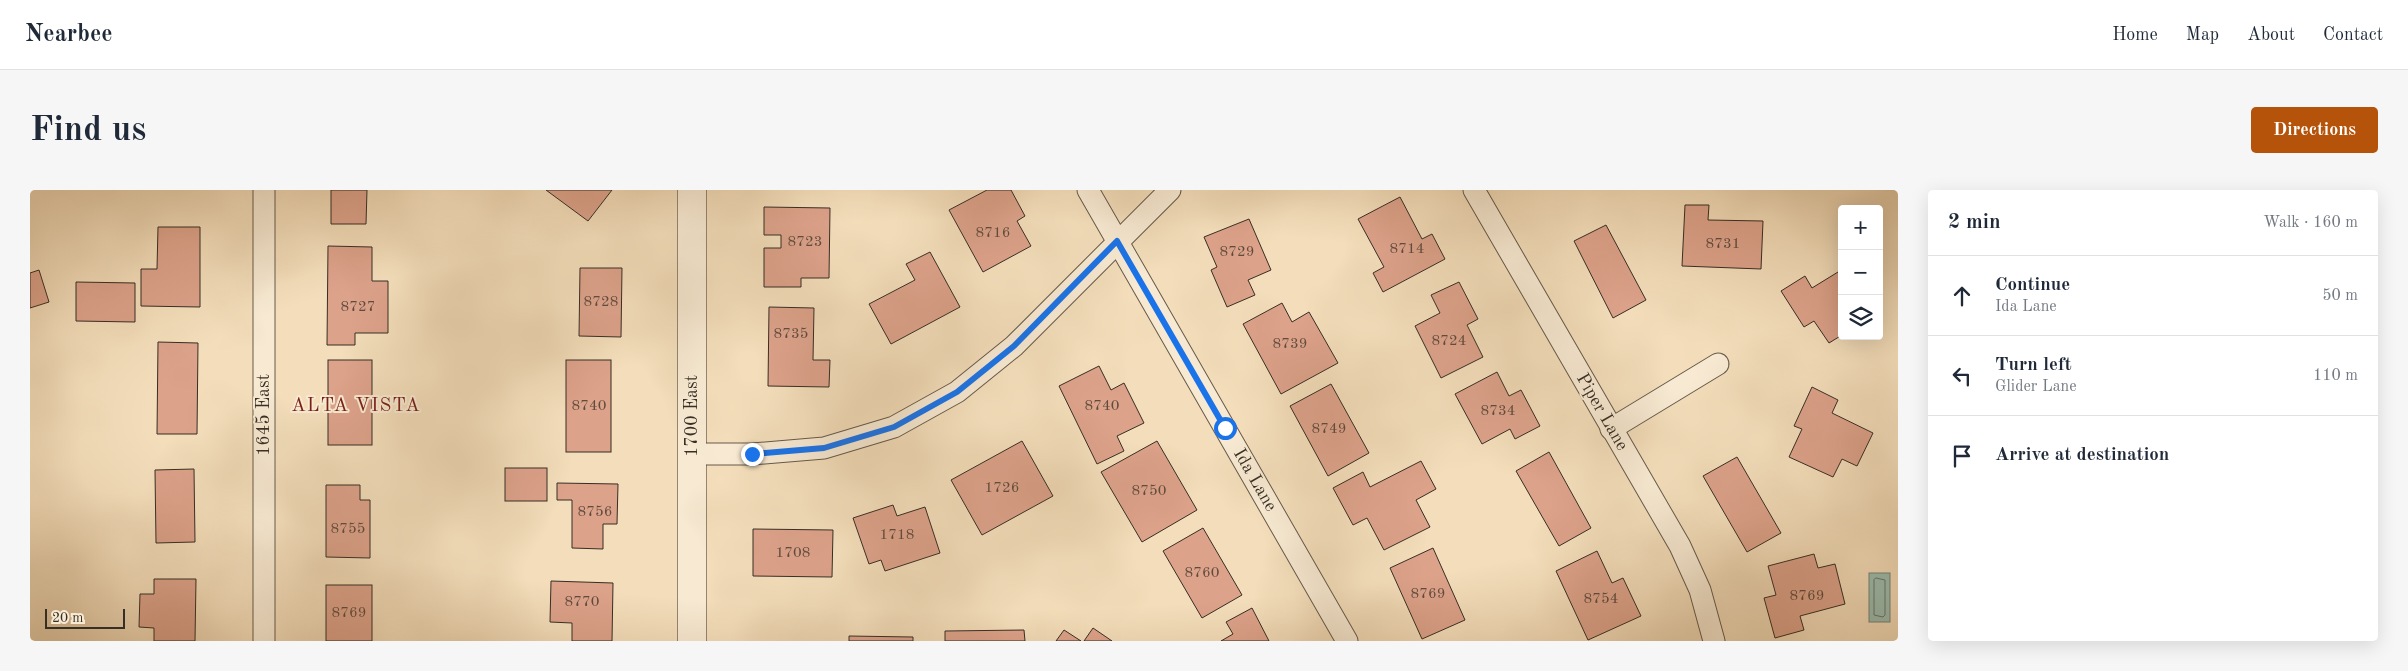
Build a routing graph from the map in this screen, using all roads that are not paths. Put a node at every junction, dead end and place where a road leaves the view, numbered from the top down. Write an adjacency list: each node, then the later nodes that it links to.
1 (264, 190): 10 (street, 1645 East)
2 (692, 190): 9 (street, 1700 East)
3 (1088, 190): 6 (street, Ida Lane)
4 (1170, 190): 6 (street)
5 (1474, 190): 8 (street, Piper Lane)
6 (1117, 241): 9 (street); 12 (street, Ida Lane)
7 (1718, 364): 8 (street)
8 (1611, 429): 13 (street, Piper Lane)
9 (692, 454): 11 (street, 1700 East)
10 (264, 641)
11 (692, 641)
12 (1347, 641)
13 (1714, 641)

